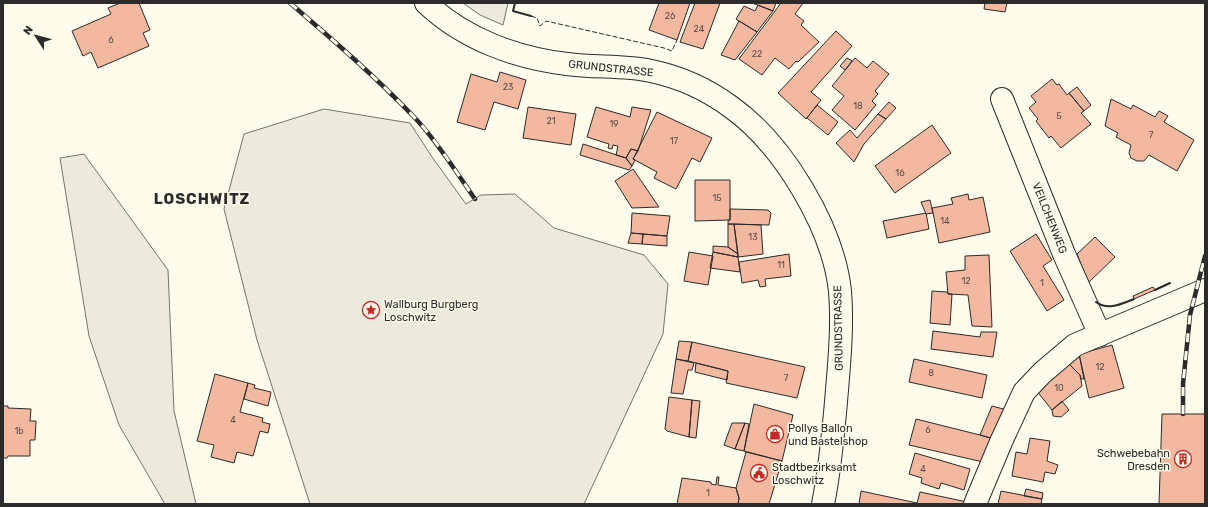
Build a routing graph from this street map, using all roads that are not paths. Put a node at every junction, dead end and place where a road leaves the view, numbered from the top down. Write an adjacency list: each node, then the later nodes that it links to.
1 (426, 3): 5 (main road, GRUNDSTRASSE)
2 (1002, 99): 4 (main road, VEILCHENWEG)
3 (1205, 290): 4 (main road)
4 (1100, 335): 6 (main road)
5 (823, 504)
6 (975, 504)

